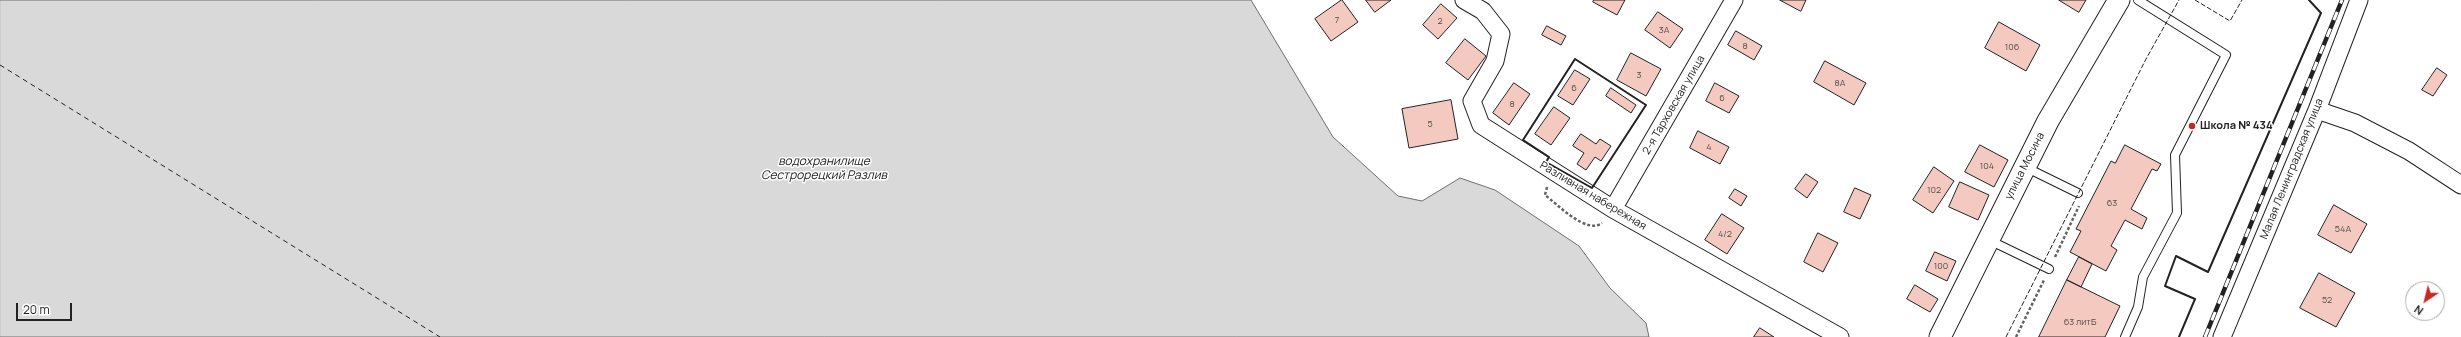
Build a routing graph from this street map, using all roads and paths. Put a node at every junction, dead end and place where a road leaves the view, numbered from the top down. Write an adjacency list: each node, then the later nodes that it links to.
1 (1464, 0): 8 (street, Разливная набережная)
2 (1734, 0): 11 (street, 2-я Тарховская улица)
3 (2120, 0): 7 (street, улица Мосина)
4 (2138, 0): 16 (lane)
5 (2359, 0): 6 (street, Малая Ленинградская улица)
6 (2317, 110): 9 (street); 17 (street, Малая Ленинградская улица)
7 (2025, 167): 10 (lane); 12 (street, улица Мосина)
8 (1552, 171): 11 (street, Разливная набережная); 11 (path)
9 (2461, 185)
10 (2078, 193)
11 (1613, 209): 14 (street, Разливная набережная)
12 (1988, 240): 13 (lane); 15 (street, улица Мосина)
13 (2049, 269)
14 (1840, 337)
15 (1940, 337)
16 (2125, 337)
17 (2222, 337)

